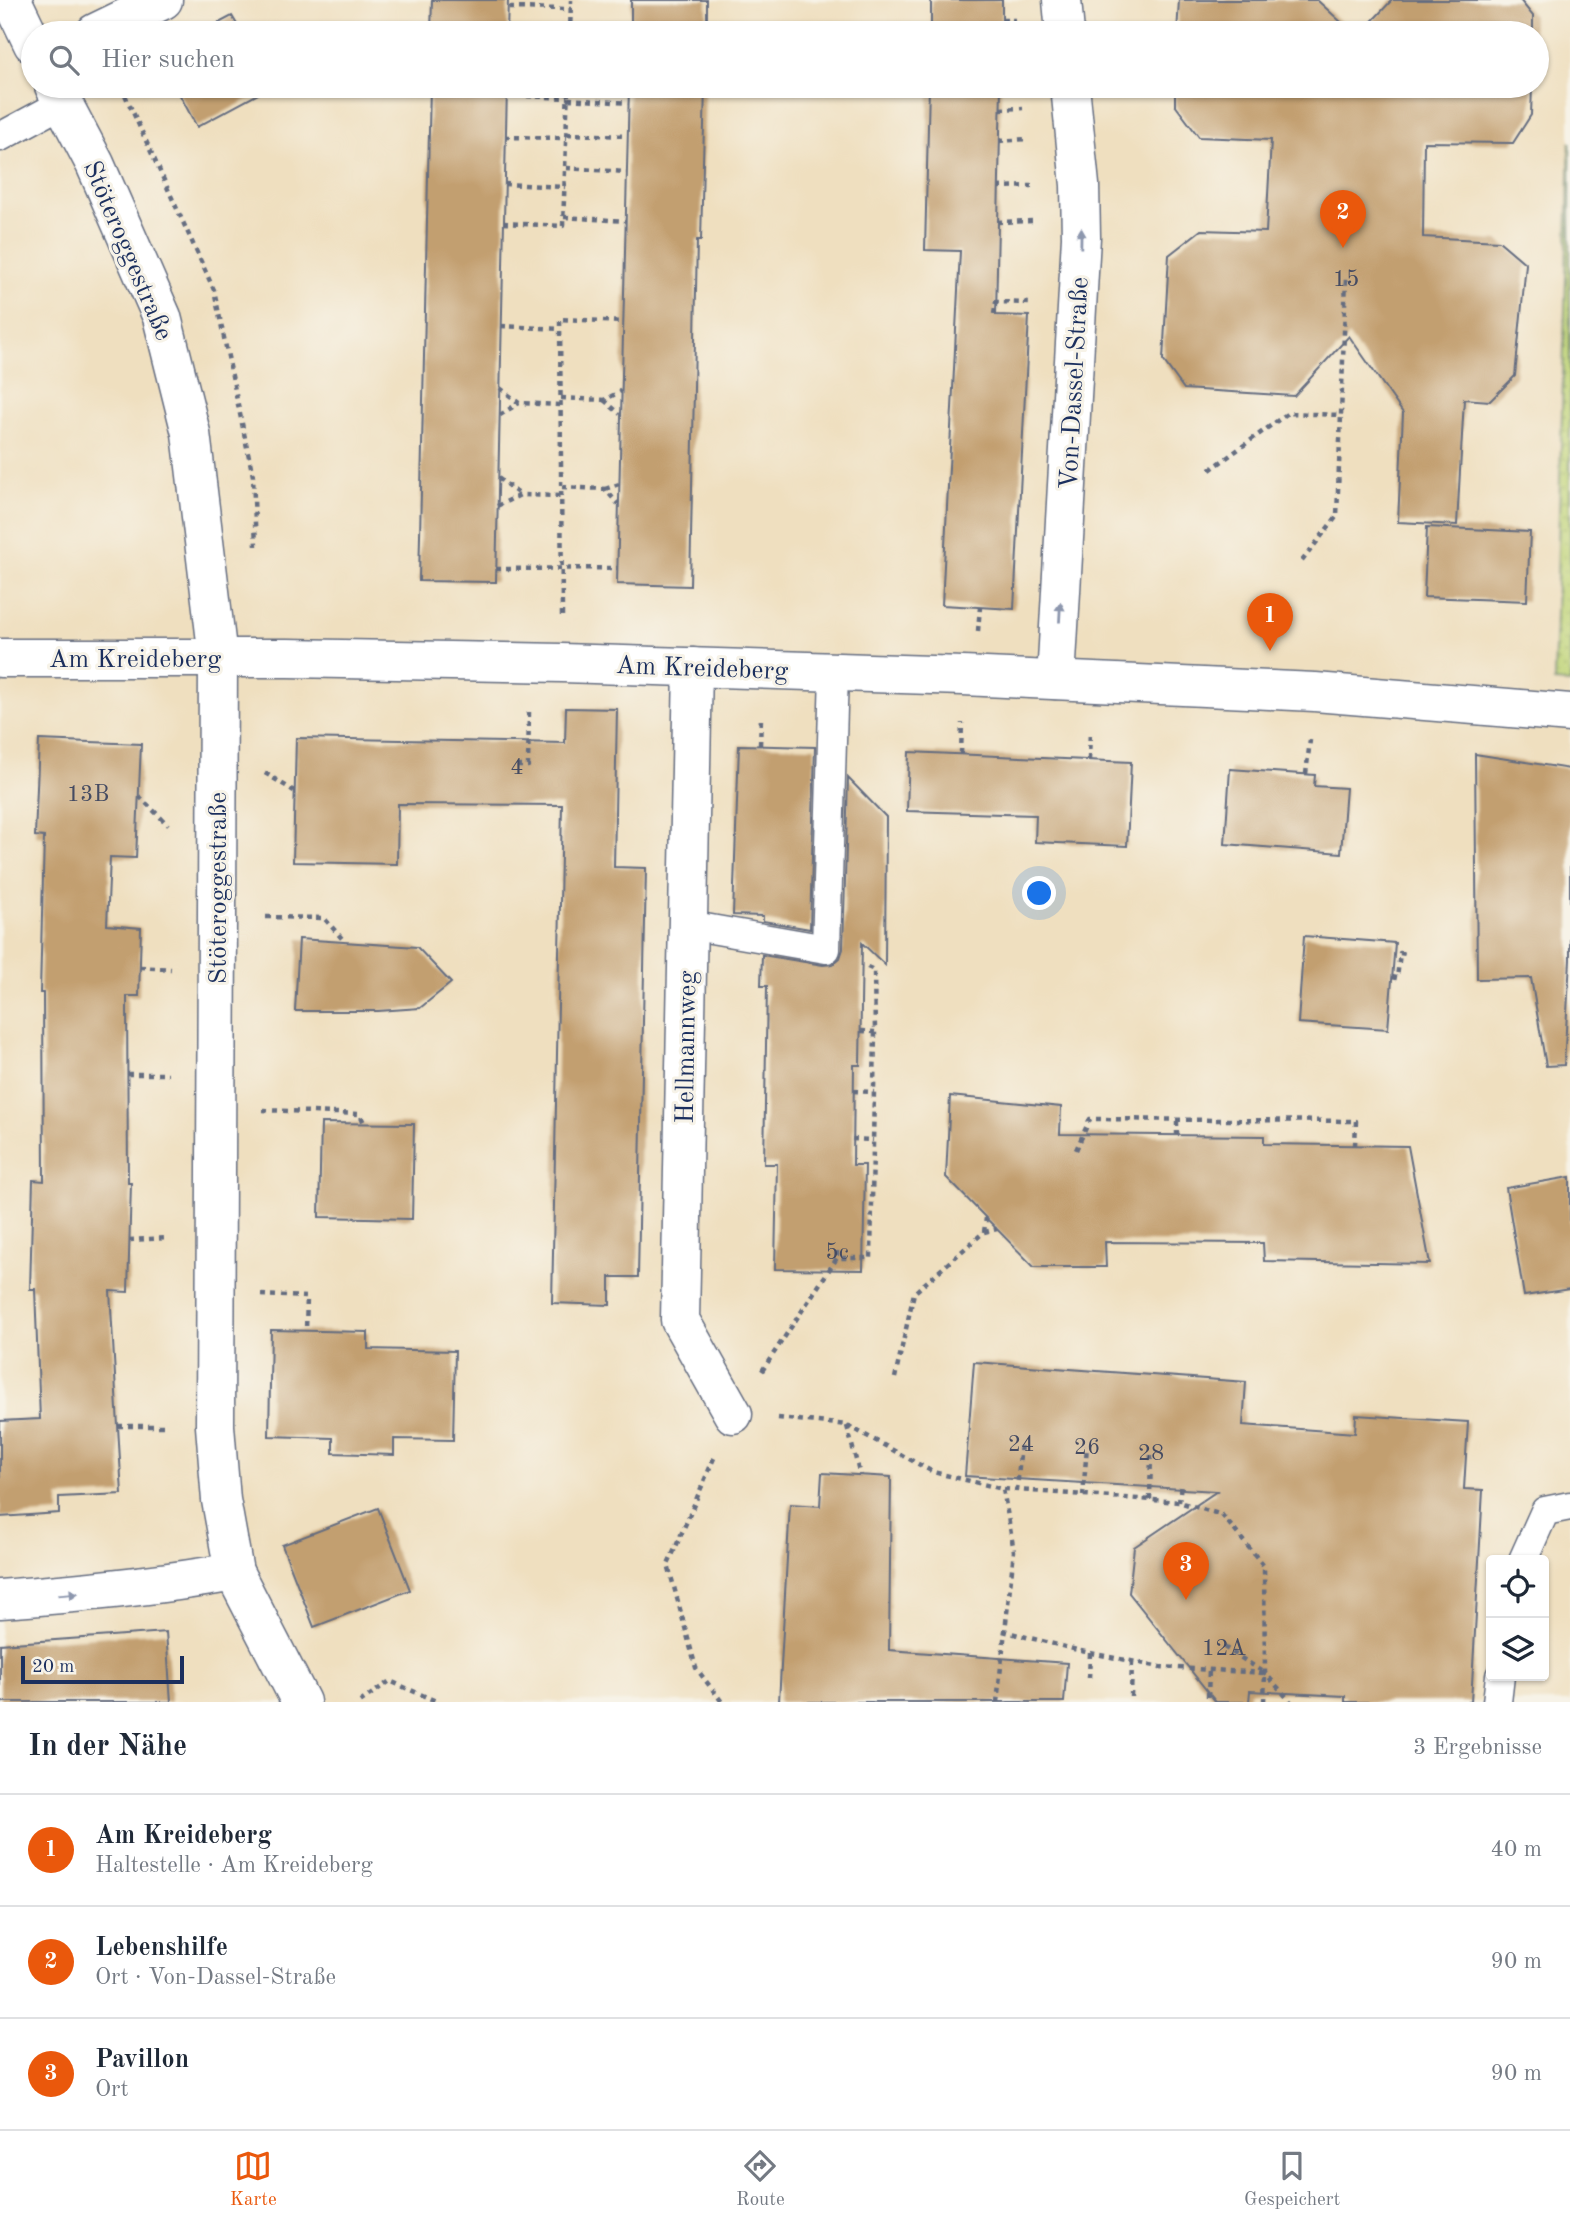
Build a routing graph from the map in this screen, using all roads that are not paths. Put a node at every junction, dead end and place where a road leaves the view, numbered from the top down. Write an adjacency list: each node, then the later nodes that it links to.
1 (12, 0): 4 (street)
2 (163, 0): 5 (street)
3 (1062, 0): 6 (street)
4 (22, 21)
5 (120, 21)
6 (1064, 21)
7 (53, 98): 10 (lane)
8 (60, 98): 12 (street, Stöteroggestraße)
9 (1071, 98): 15 (street, Von-Dassel-Straße, one-way to 9)
10 (0, 138)
11 (0, 657): 12 (street, Am Kreideberg)
12 (218, 658): 13 (street, Am Kreideberg); 21 (street, Stöteroggestraße)
13 (693, 667): 14 (street, Am Kreideberg); 17 (street, Hellmannweg)
14 (834, 672): 15 (street, Am Kreideberg); 17 (lane)
15 (1056, 680): 16 (street, Am Kreideberg)
16 (1570, 713)
17 (688, 925): 18 (street, Hellmannweg)
18 (733, 1414)
19 (1570, 1506): 20 (lane)
20 (1525, 1555)
21 (234, 1572): 22 (street, one-way to 21); 24 (street, Stöteroggestraße)
22 (0, 1599)
23 (1499, 1681): 25 (lane)
24 (300, 1702)
25 (1497, 1702)

